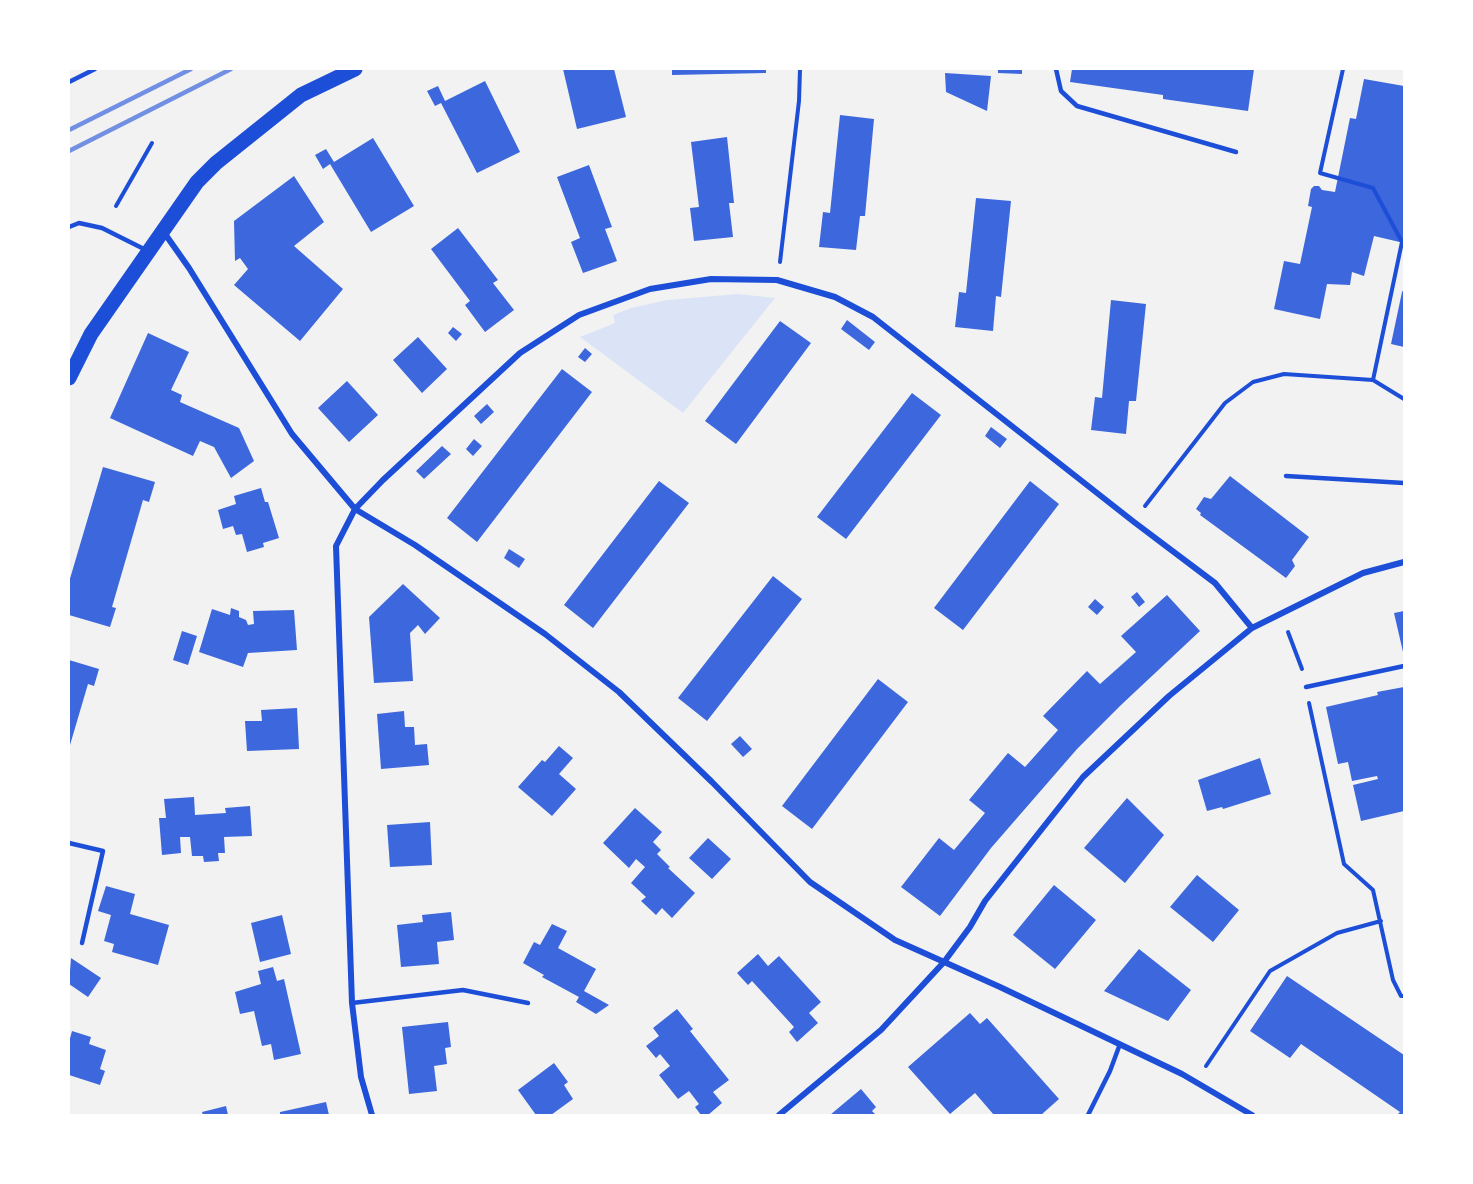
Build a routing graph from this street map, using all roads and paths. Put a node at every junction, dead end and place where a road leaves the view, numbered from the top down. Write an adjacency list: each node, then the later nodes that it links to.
1 (95, 69): 6 (lane)
2 (355, 69): 11 (main road)
3 (800, 69): 13 (path)
4 (1056, 69): 8 (lane)
5 (1343, 69): 15 (path)
6 (69, 82)
7 (152, 143): 9 (path)
8 (1236, 152)
9 (116, 206)
10 (69, 228): 12 (lane)
11 (163, 231): 12 (main road); 19 (street)
12 (148, 251): 14 (main road)
13 (777, 280): 19 (street); 22 (street)
14 (69, 378)
15 (1373, 380): 16 (path); 20 (path)
16 (1404, 399)
17 (1286, 476): 18 (lane)
18 (1404, 483)
19 (355, 509): 29 (street); 31 (street)
20 (1141, 512)
21 (1404, 562): 22 (street)
22 (1252, 628): 29 (street)
23 (1289, 635): 25 (path)
24 (1404, 666): 25 (lane)
25 (1306, 687): 27 (path)
26 (69, 843): 28 (lane)
27 (1381, 921): 30 (path); 34 (path)
28 (82, 943)
29 (944, 962): 33 (street); 36 (street)
30 (1404, 996)
31 (352, 1003): 32 (lane); 35 (street)
32 (528, 1003)
33 (1120, 1044): 37 (lane); 38 (street)
34 (1206, 1066)
35 (372, 1115)
36 (779, 1115)
37 (1089, 1115)
38 (1252, 1115)

